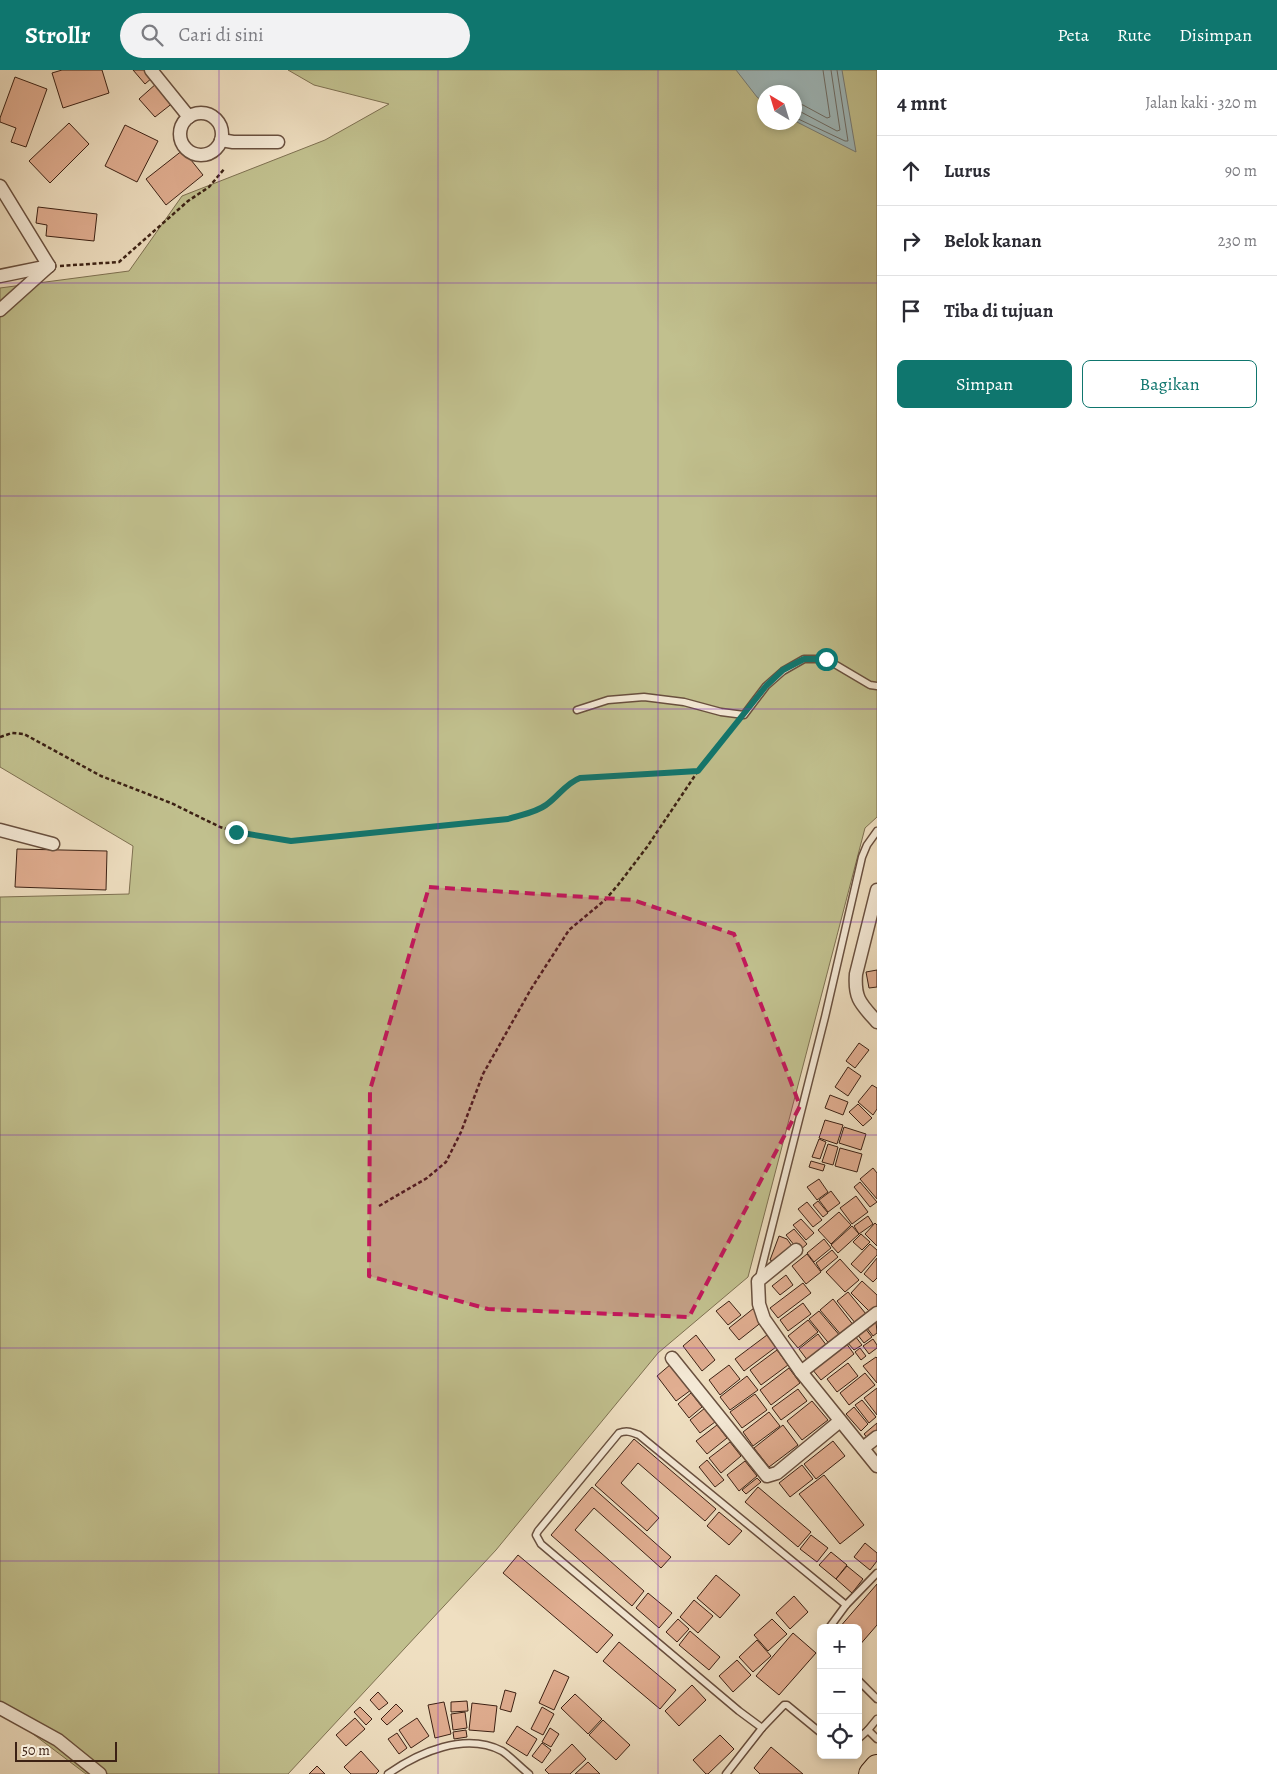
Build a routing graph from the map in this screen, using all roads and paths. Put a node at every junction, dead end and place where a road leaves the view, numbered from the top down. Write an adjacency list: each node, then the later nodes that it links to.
1 (151, 70): 2 (street)
2 (189, 117): 3 (street); 3 (street)
3 (221, 140): 4 (street)
4 (278, 142)
5 (225, 168): 7 (path)
6 (0, 186): 7 (street)
7 (49, 266): 8 (street); 9 (street)
8 (0, 276)
9 (0, 310)
10 (877, 686): 12 (lane)
11 (577, 710): 12 (lane)
12 (744, 714): 14 (path)
13 (0, 737): 14 (path)
14 (698, 771): 20 (path)
15 (0, 830): 17 (street)
16 (877, 831): 22 (lane)
17 (52, 844)
18 (877, 890): 19 (street)
19 (877, 1022)
20 (379, 1206)
21 (796, 1250): 22 (street)
22 (758, 1281): 25 (street)
23 (877, 1314): 25 (street)
24 (672, 1358): 26 (street)
25 (801, 1372): 26 (street)
26 (840, 1422): 28 (street)
27 (877, 1437): 28 (street)
28 (864, 1448): 29 (street)
29 (877, 1466)
30 (877, 1573): 31 (lane)
31 (846, 1605): 32 (lane); 37 (lane)
32 (832, 1624)
33 (862, 1684): 34 (lane)
34 (877, 1699)
35 (0, 1708): 43 (street)
36 (877, 1719): 39 (lane)
37 (762, 1728): 38 (lane); 46 (lane)
38 (817, 1730)
39 (868, 1730): 40 (lane); 41 (lane)
40 (862, 1735)
41 (877, 1739)
42 (877, 1767): 47 (highway)
43 (100, 1774)
44 (388, 1774): 45 (lane)
45 (529, 1774)
46 (726, 1774)
47 (871, 1774)

